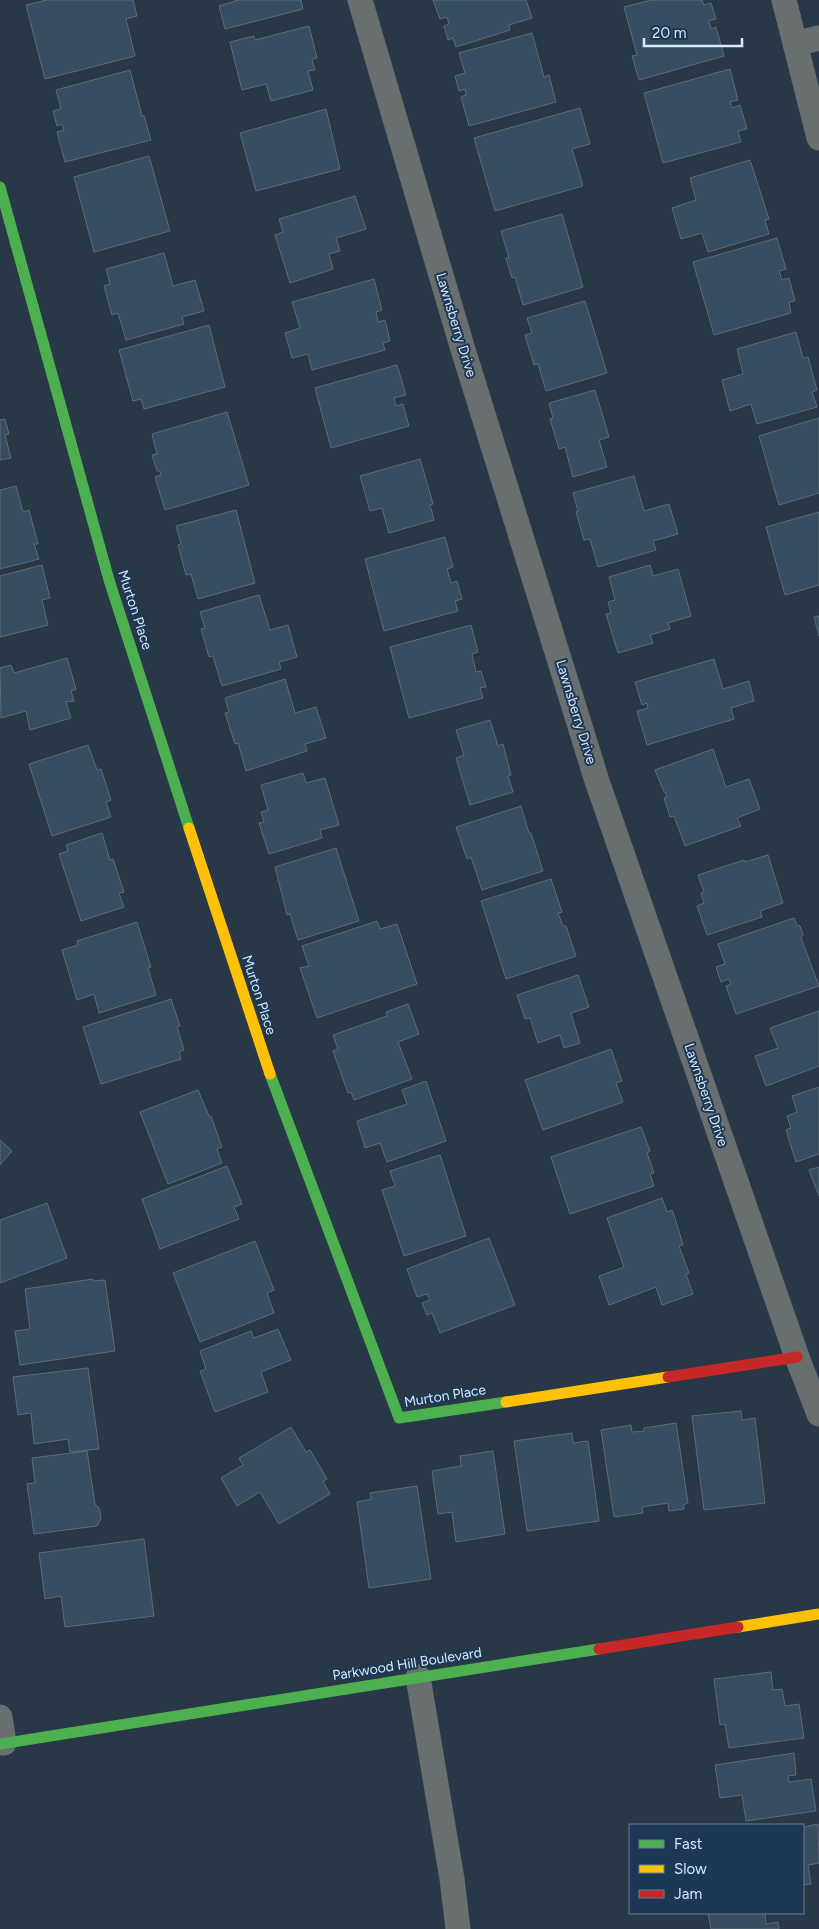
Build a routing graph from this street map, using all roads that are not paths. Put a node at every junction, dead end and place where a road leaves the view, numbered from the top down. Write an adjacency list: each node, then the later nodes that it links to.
1 (360, 0): 6 (street, Lawnsberry Drive)
2 (784, 0): 3 (street)
3 (807, 41): 4 (street)
4 (819, 138)
5 (0, 186): 6 (street, Murton Place)
6 (797, 1357): 7 (street, Lawnsberry Drive)
7 (819, 1414)
8 (819, 1614): 9 (street, Parkwood Hill Boulevard)
9 (418, 1677): 11 (street, Parkwood Hill Boulevard); 12 (street)
10 (0, 1717): 11 (street)
11 (2, 1743)
12 (458, 1929)

